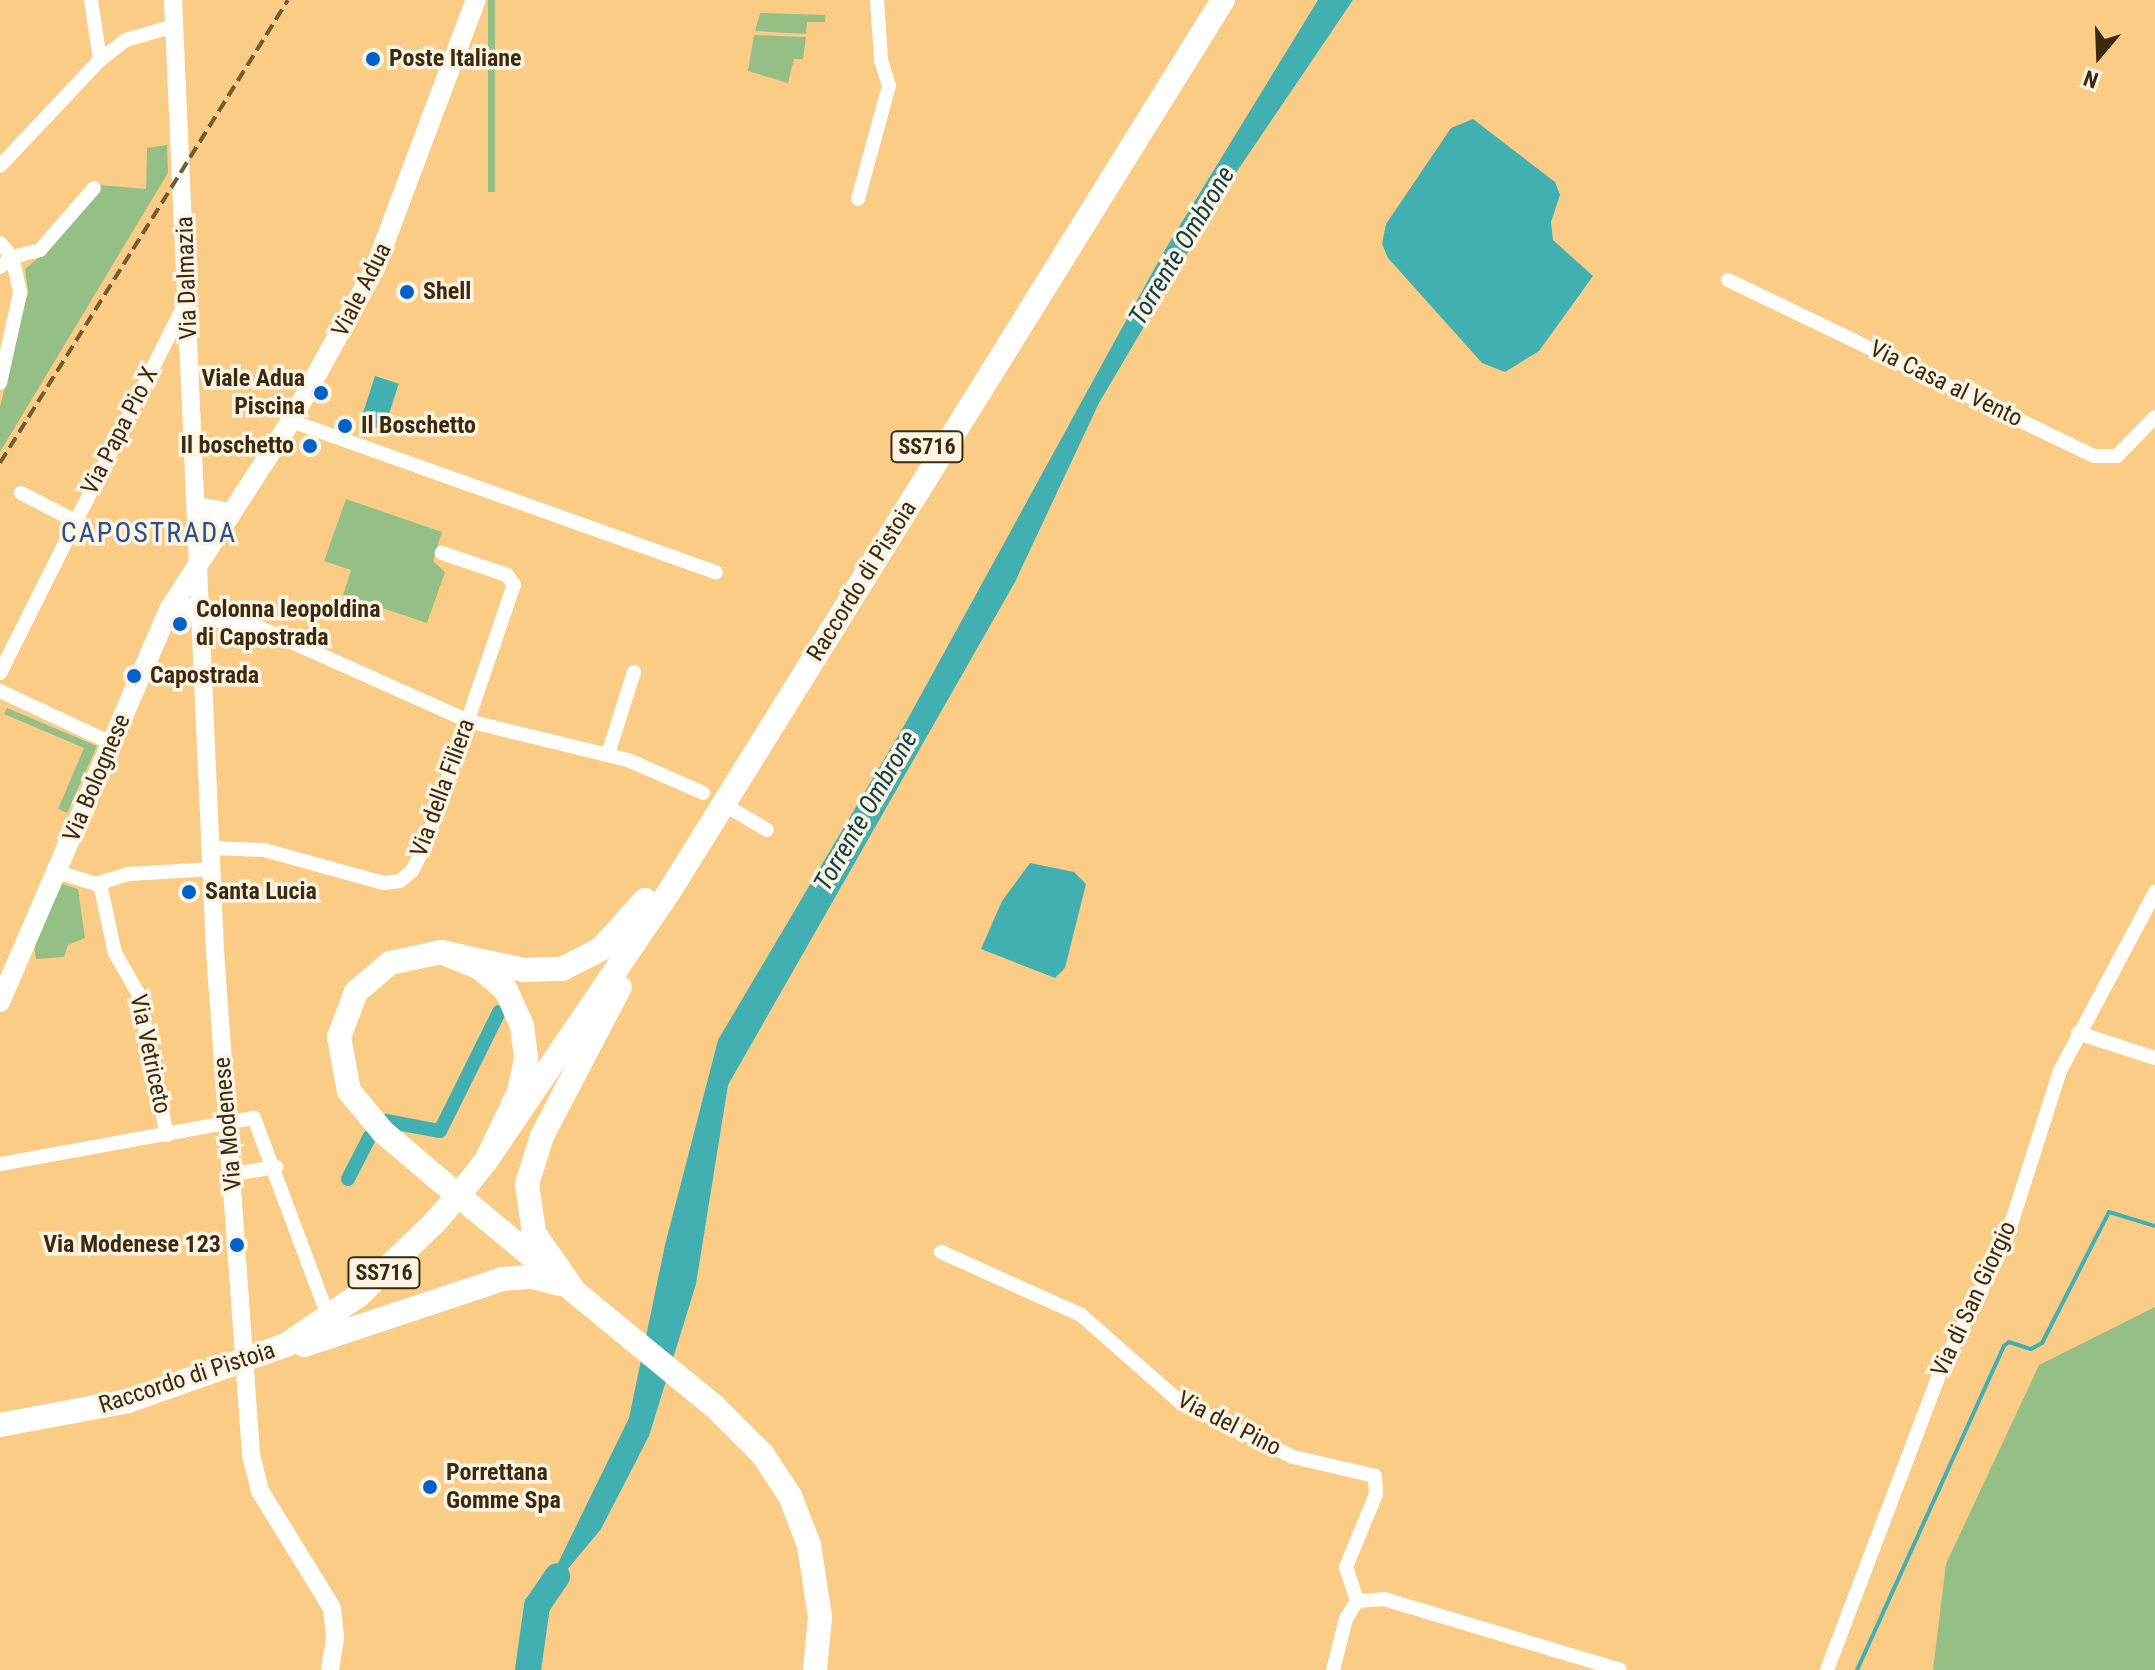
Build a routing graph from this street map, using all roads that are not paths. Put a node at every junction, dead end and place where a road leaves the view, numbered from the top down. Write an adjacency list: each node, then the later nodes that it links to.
1 (91, 0): 8 (street)
2 (173, 0): 7 (street, Via Dalmazia)
3 (476, 0): 19 (main road, Viale Adua)
4 (877, 0): 11 (street)
5 (1207, 0): 43 (main road, Raccordo di Pistoia / SS716)
6 (1223, 0): 43 (main road, Raccordo di Pistoia / SS716)
7 (174, 26): 8 (street); 16 (street, Via Dalmazia)
8 (100, 60): 9 (street)
9 (0, 166)
10 (94, 188): 13 (street)
11 (858, 199)
12 (0, 243): 13 (street)
13 (12, 257): 14 (street); 17 (street)
14 (0, 267)
15 (1728, 280): 18 (street, Via Casa al Vento)
16 (187, 299): 21 (street, Via Dalmazia); 23 (street, Via Papa Pio X)
17 (0, 383)
18 (2155, 417)
19 (291, 421): 22 (main road, Viale Adua); 26 (street)
20 (21, 493): 23 (street, Via Papa Pio X)
21 (198, 507): 22 (main road); 25 (street, Via Dalmazia)
22 (228, 513): 25 (main road, Viale Adua)
23 (75, 521): 30 (street, Via Papa Pio X)
24 (442, 553): 32 (street, Via della Filiera)
25 (199, 556): 27 (main road, Via Bolognese); 28 (street, Via Modenese)
26 (716, 572)
27 (170, 608): 28 (main road); 33 (main road, Via Bolognese)
28 (202, 618): 32 (street); 38 (street, Via Modenese)
29 (634, 672): 34 (street)
30 (0, 673)
31 (0, 691): 33 (street)
32 (468, 721): 34 (street); 38 (street, Via della Filiera)
33 (111, 743): 40 (main road, Via Bolognese)
34 (608, 754): 35 (street)
35 (703, 793)
36 (730, 808): 37 (street)
37 (767, 830)
38 (212, 848): 39 (street, Via Modenese)
39 (212, 869): 41 (street); 48 (street, Via Modenese)
40 (57, 872): 41 (street); 45 (main road, Via Bolognese)
41 (100, 884): 49 (street, Via Vetriceto)
42 (2155, 892): 46 (street, Via di San Giorgio)
43 (659, 893): 44 (main road); 50 (main road, Raccordo di Pistoia / SS716); 55 (main road)
44 (441, 952): 50 (main road); 55 (main road)
45 (0, 1002)
46 (2078, 1033): 47 (street); 64 (street, Via di San Giorgio)
47 (2155, 1058)
48 (227, 1119): 49 (street); 52 (street); 53 (street, Via Modenese)
49 (167, 1135): 51 (street)
50 (486, 1161): 57 (main road, Raccordo di Pistoia / SS716)
51 (0, 1164)
52 (276, 1167): 53 (street); 56 (street)
53 (233, 1174): 60 (street, Via Modenese)
54 (941, 1252): 59 (street, Via del Pino)
55 (575, 1292): 57 (main road); 61 (main road)
56 (323, 1303)
57 (259, 1357): 58 (main road, Raccordo di Pistoia / SS716)
58 (0, 1425)
59 (1357, 1601): 62 (street); 63 (street)
60 (330, 1670)
61 (815, 1670)
62 (1333, 1670)
63 (1620, 1670)
64 (1827, 1670)

